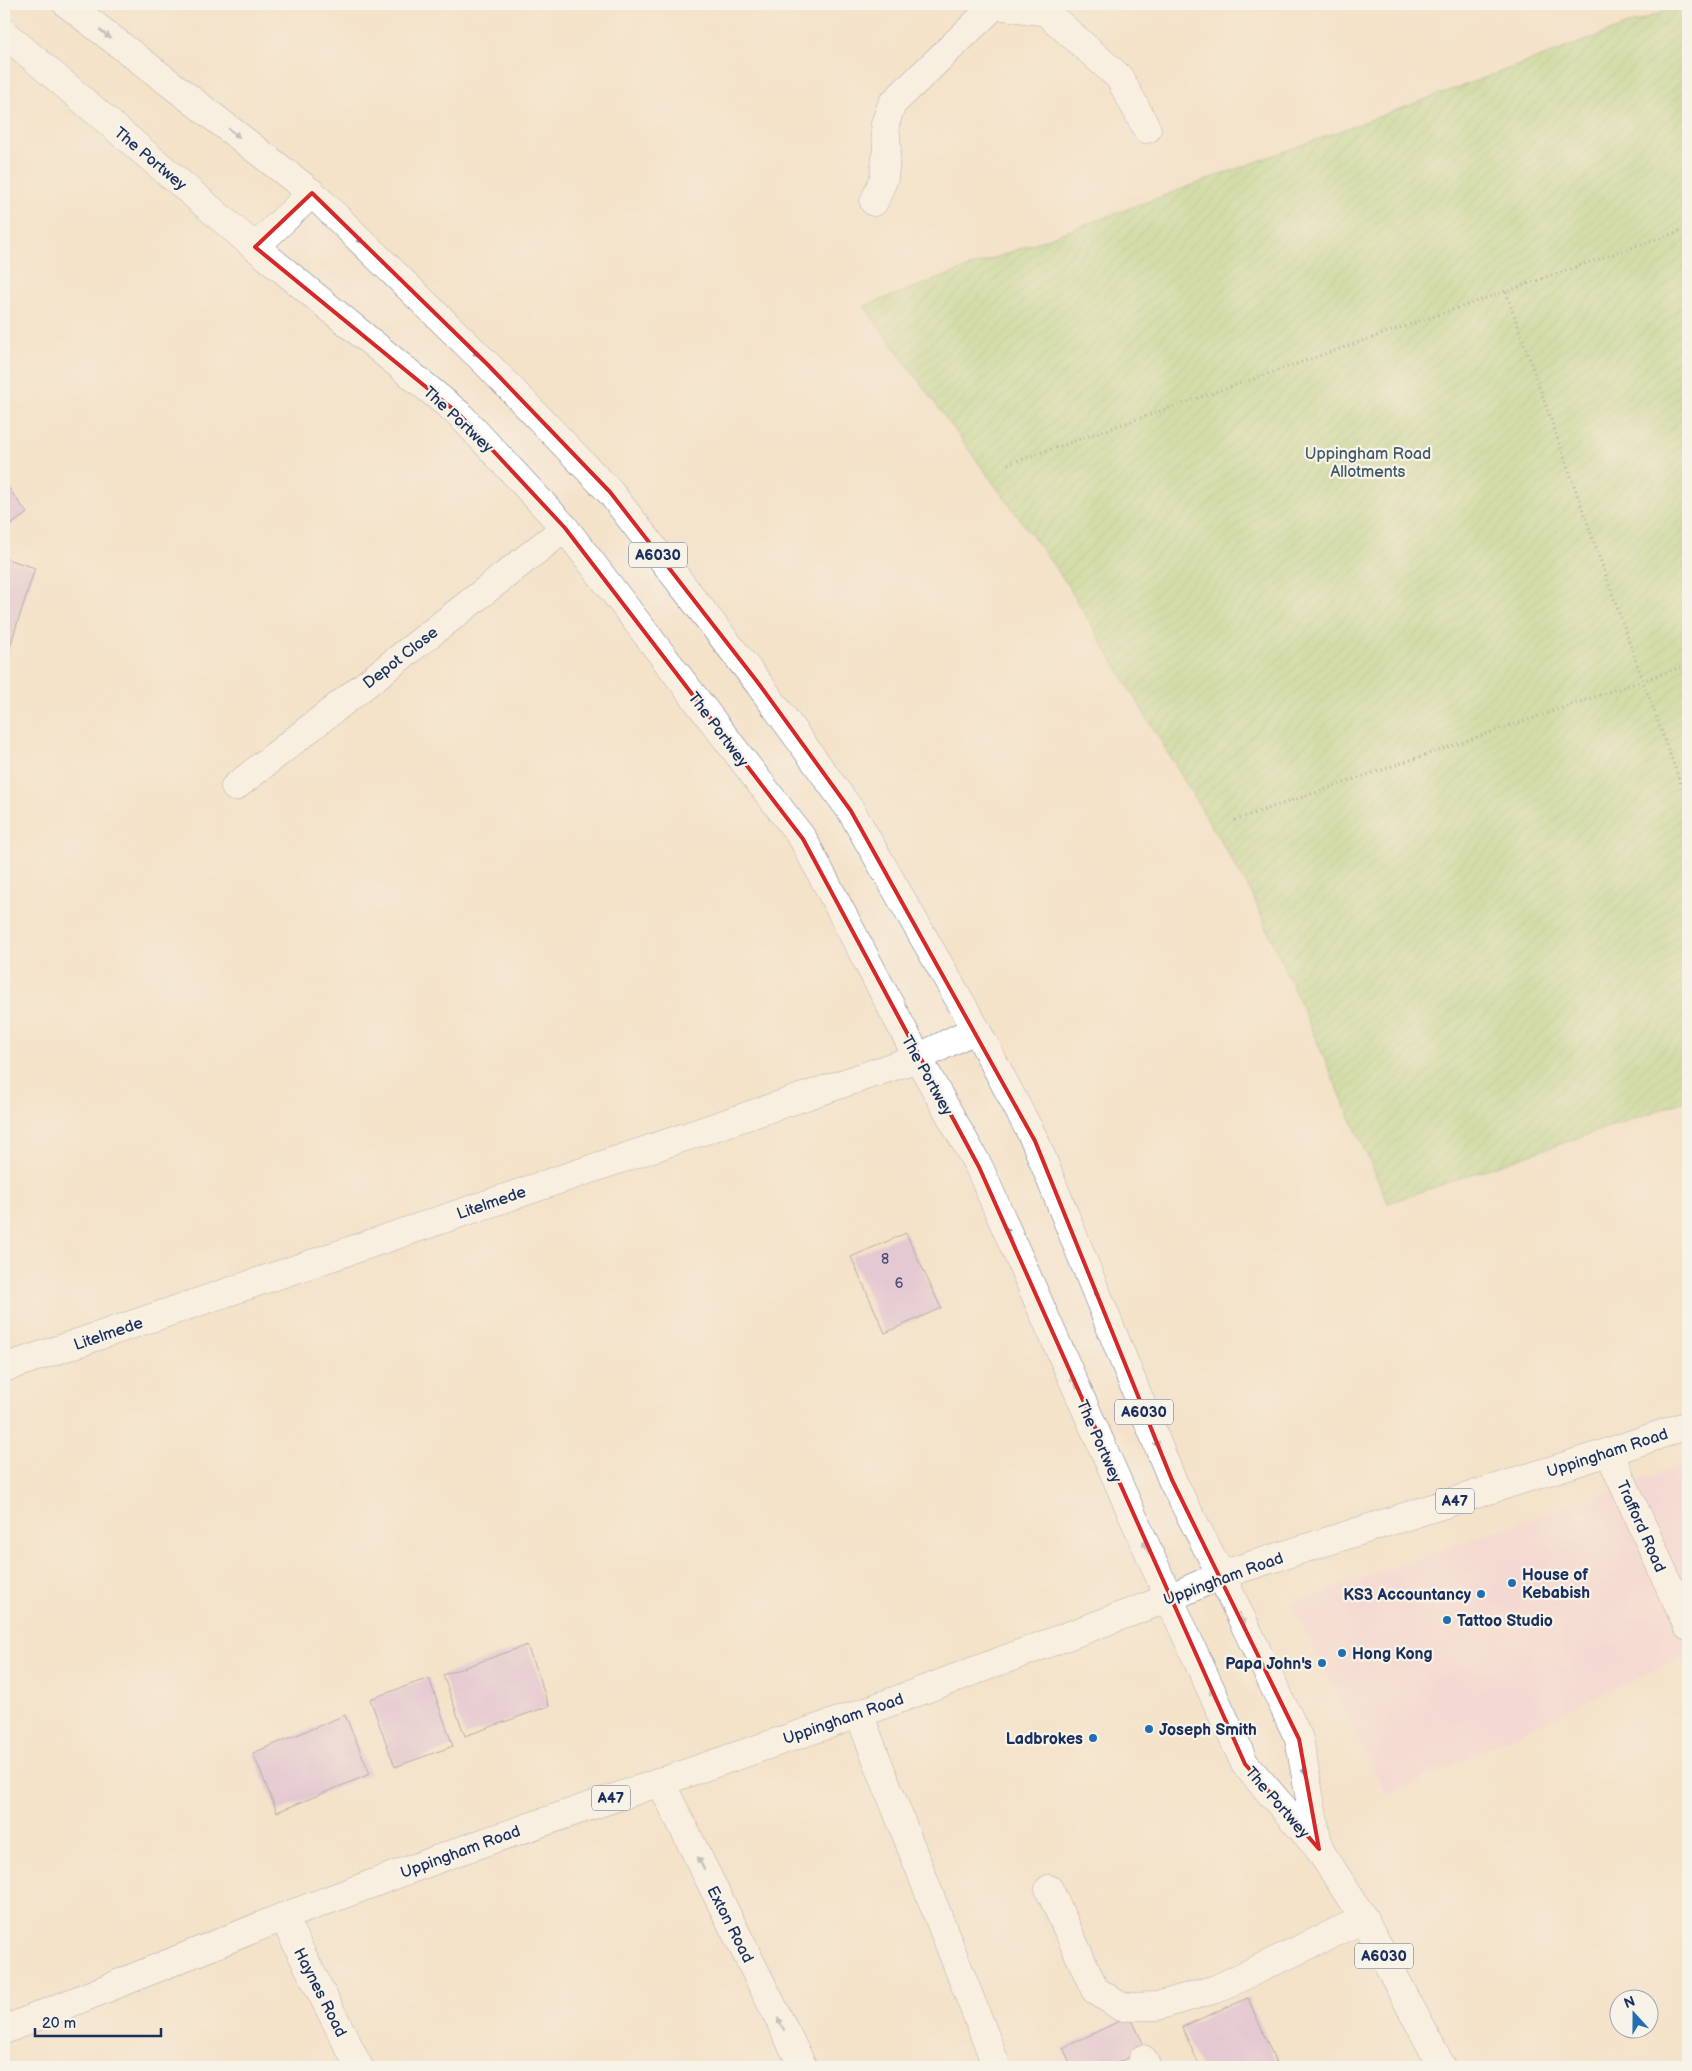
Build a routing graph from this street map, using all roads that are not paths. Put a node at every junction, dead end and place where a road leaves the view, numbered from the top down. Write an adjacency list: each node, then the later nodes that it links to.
1 (67, 4): 5 (main road, The Portwey / A6030, one-way to 5)
2 (994, 4): 4 (main road); 6 (main road)
3 (4, 33): 7 (main road, The Portwey)
4 (1147, 129)
5 (312, 193): 7 (main road); 10 (main road, The Portwey / A6030, one-way to 10)
6 (874, 202)
7 (255, 247): 8 (main road, The Portwey)
8 (565, 528): 9 (main road, Depot Close); 11 (main road, The Portwey)
9 (235, 787)
10 (976, 1029): 11 (main road, Litelmede); 15 (main road, The Portwey / A6030, one-way to 15)
11 (918, 1058): 12 (main road, Litelmede); 16 (main road, The Portwey, one-way to 11)
12 (4, 1368)
13 (1688, 1425): 14 (main road, Uppingham Road / A47)
14 (1609, 1452): 15 (main road, Uppingham Road / A47); 17 (main road, Trafford Road)
15 (1221, 1575): 16 (main road, Uppingham Road / A47); 20 (main road, The Portwey / A6030, one-way to 20)
16 (1169, 1598): 18 (main road, Uppingham Road / A47); 20 (main road, The Portwey, one-way to 16)
17 (1688, 1627)
18 (859, 1714): 19 (main road, Uppingham Road / A47); 25 (main road)
19 (660, 1781): 22 (main road, Uppingham Road / A47); 27 (main road, Exton Road, one-way to 19)
20 (1319, 1849): 23 (main road, A6030)
21 (1049, 1889): 23 (main road)
22 (283, 1917): 24 (main road, Uppingham Road / A47); 26 (main road, Haynes Road)
23 (1364, 1919): 28 (main road, A6030)
24 (4, 2030)
25 (995, 2062)
26 (359, 2067)
27 (803, 2067)
28 (1442, 2067)

